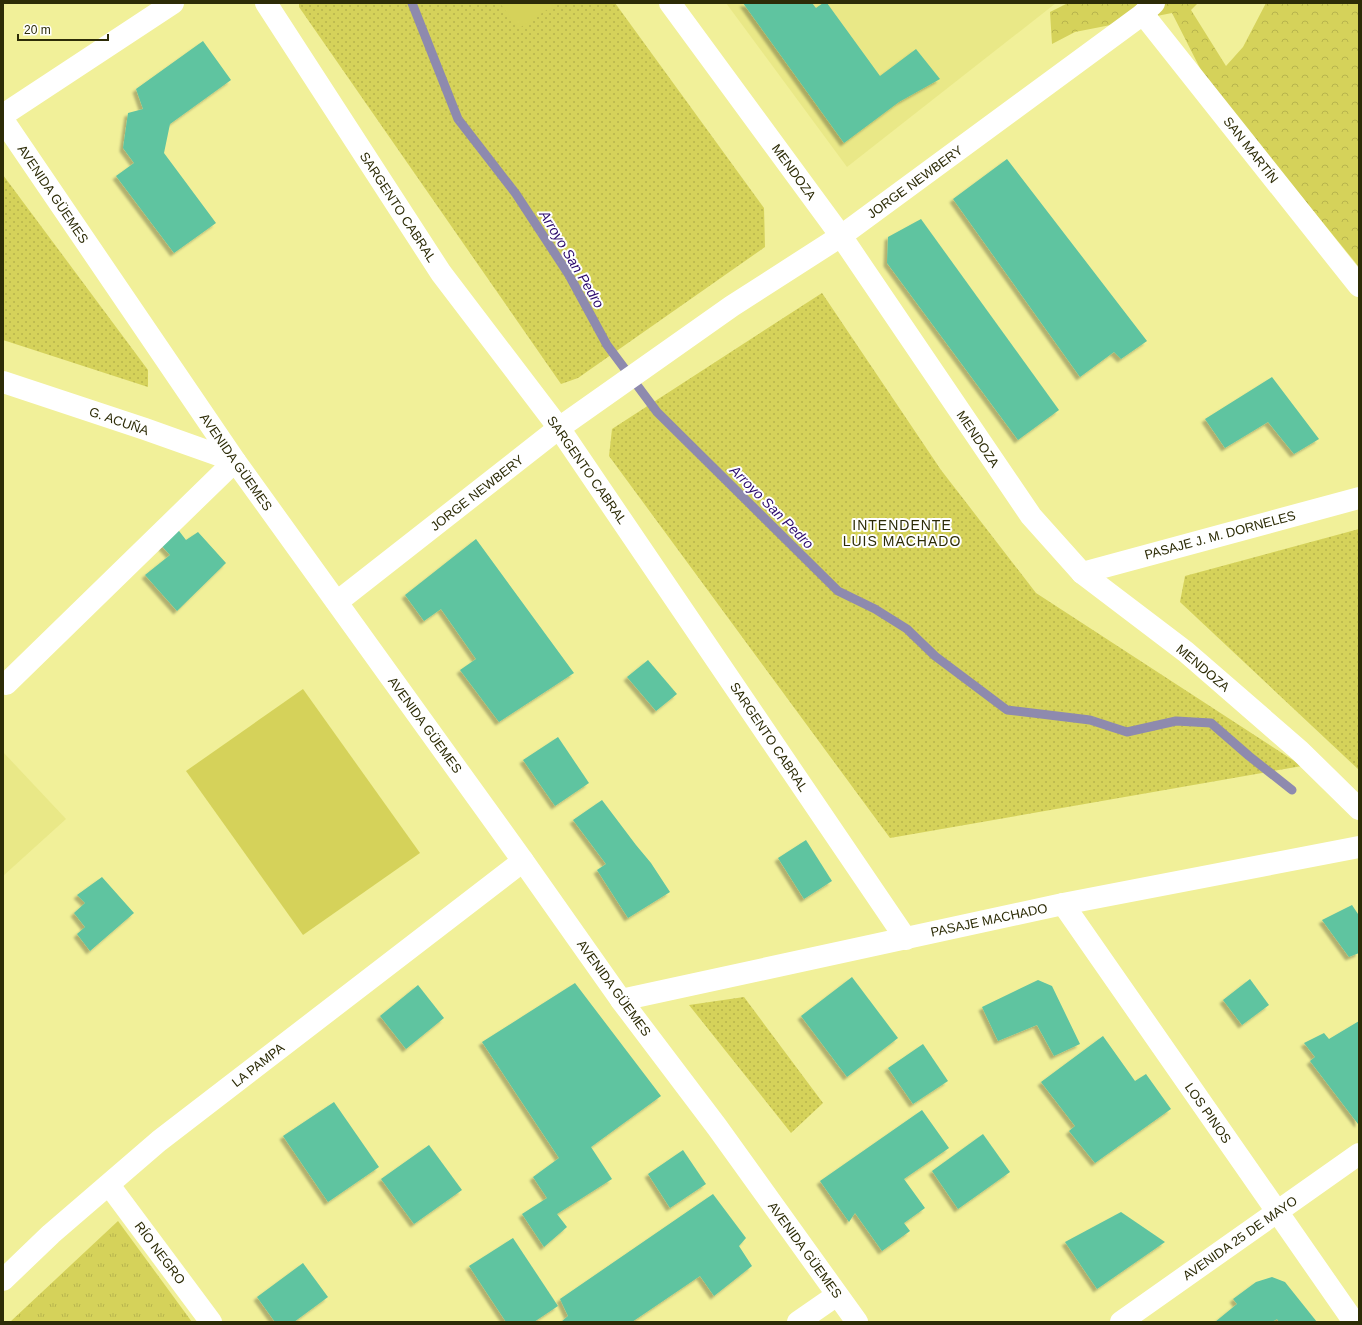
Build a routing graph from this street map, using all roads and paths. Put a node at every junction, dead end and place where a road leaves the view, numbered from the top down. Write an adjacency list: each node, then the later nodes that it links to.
1 (173, 3): 5 (street)
2 (266, 3): 10 (street, SARGENTO CABRAL)
3 (670, 3): 7 (street, MENDOZA)
4 (1149, 8): 7 (street, JORGE NEWBERY); 8 (street, SAN MARTÍN)
5 (3, 116)
6 (3, 120): 11 (street, AVENIDA GÜEMES)
7 (841, 236): 10 (street, JORGE NEWBERY); 13 (street, MENDOZA)
8 (1359, 286)
9 (3, 382): 11 (street, G. ACUÑA)
10 (560, 428): 14 (street, JORGE NEWBERY); 20 (street, SARGENTO CABRAL)
11 (235, 461): 14 (street, AVENIDA GÜEMES); 15 (street)
12 (1359, 498): 13 (street, PASAJE J. M. DORNELES)
13 (1082, 573): 16 (street, MENDOZA)
14 (337, 602): 18 (street, AVENIDA GÜEMES)
15 (6, 684)
16 (1359, 809)
17 (1359, 847): 19 (street, PASAJE MACHADO)
18 (523, 861): 21 (street, AVENIDA GÜEMES); 23 (street, LA PAMPA)
19 (1063, 904): 20 (street, PASAJE MACHADO); 24 (street, LOS PINOS)
20 (906, 939): 21 (street, PASAJE MACHADO)
21 (621, 1000): 26 (street, AVENIDA GÜEMES)
22 (1359, 1154): 24 (street, AVENIDA 25 DE MAYO)
23 (109, 1184): 25 (street, LA PAMPA); 27 (street, RÍO NEGRO)
24 (1278, 1212): 30 (street, AVENIDA 25 DE MAYO); 31 (street, LOS PINOS)
25 (3, 1280)
26 (837, 1295): 28 (street); 29 (street, AVENIDA GÜEMES)
27 (211, 1322)
28 (798, 1322)
29 (857, 1322)
30 (1121, 1322)
31 (1354, 1322)

